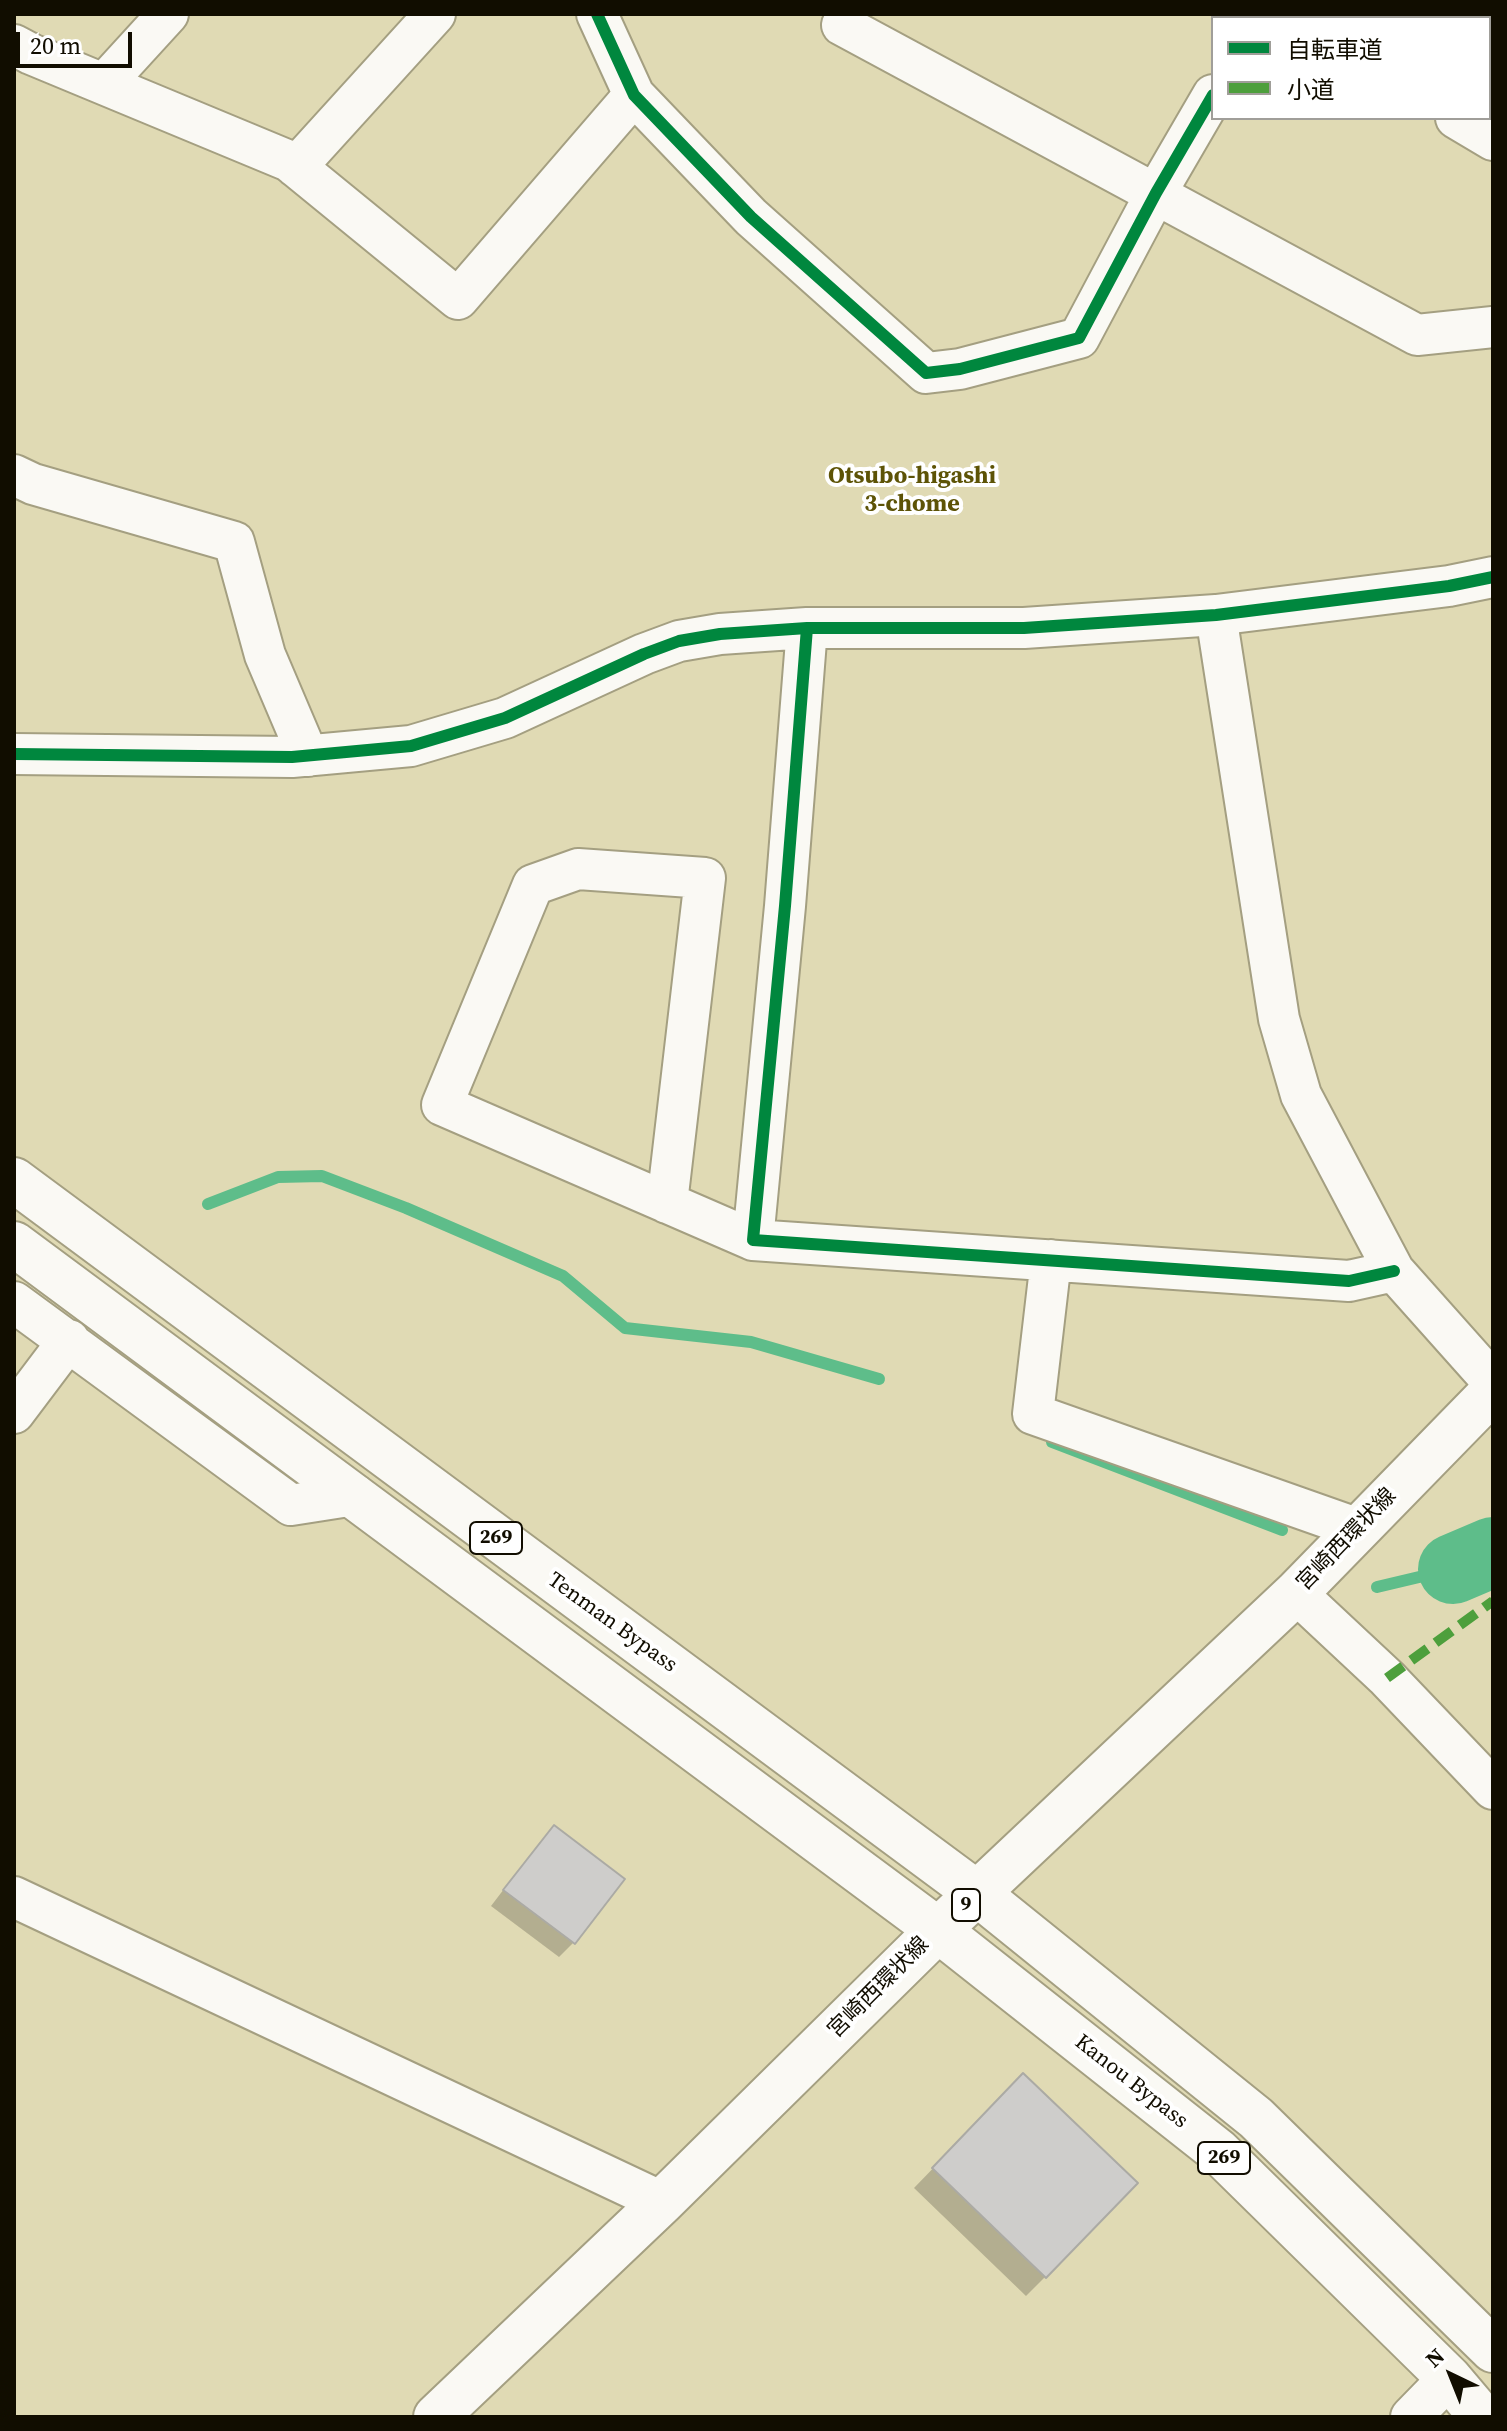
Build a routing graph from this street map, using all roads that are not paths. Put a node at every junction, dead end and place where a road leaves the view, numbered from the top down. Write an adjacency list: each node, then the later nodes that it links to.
1 (168, 14): 6 (street)
2 (435, 14): 11 (street)
3 (597, 14): 7 (street)
4 (842, 25): 12 (street)
5 (20, 60): 6 (street)
6 (104, 84): 11 (street)
7 (634, 95): 11 (street); 12 (street)
8 (1211, 98): 12 (street)
9 (1459, 120): 10 (street)
10 (1493, 140)
11 (296, 167)
12 (1156, 193): 13 (street)
13 (1493, 327)
14 (14, 475): 19 (street)
15 (1493, 577): 16 (street)
16 (1216, 615): 17 (street); 25 (street)
17 (807, 628): 19 (street); 22 (street)
18 (14, 754): 19 (street)
19 (308, 756)
20 (14, 1180): 35 (main road, Tenman Bypass / 269)
21 (667, 1203): 21 (street); 22 (street)
22 (753, 1240): 24 (street)
23 (14, 1244): 31 (main road, 269)
24 (1051, 1260): 25 (street); 32 (street)
25 (1394, 1271): 28 (street)
26 (14, 1302): 27 (street)
27 (69, 1340): 30 (street); 31 (street)
28 (1493, 1382)
29 (1493, 1391): 32 (main road, 宮崎西環状線 / 9)
30 (14, 1413)
31 (355, 1495): 37 (main road, 269)
32 (1359, 1529): 33 (main road, 宮崎西環状線 / 9)
33 (1296, 1593): 34 (street); 35 (main road, 宮崎西環状線 / 9)
34 (1493, 1789)
35 (978, 1894): 37 (main road, 宮崎西環状線 / 9); 39 (main road, 269)
36 (14, 1897): 38 (street)
37 (938, 1930): 38 (main road, 宮崎西環状線 / 9); 40 (main road, Kanou Bypass / 269)
38 (662, 2202): 41 (main road, 宮崎西環状線 / 9)
39 (1490, 2341)
40 (1449, 2378): 42 (street); 43 (main road, Kanou Bypass / 269)
41 (436, 2417)
42 (1411, 2417)
43 (1482, 2417)

